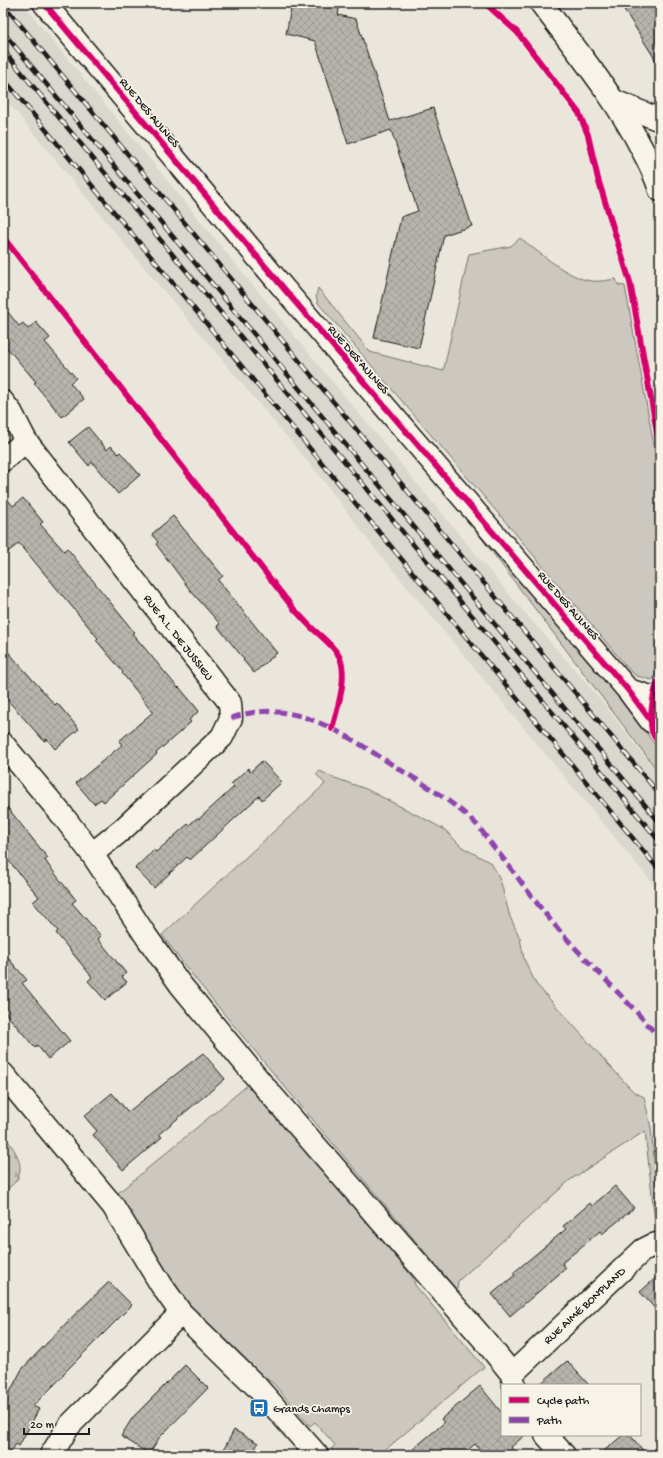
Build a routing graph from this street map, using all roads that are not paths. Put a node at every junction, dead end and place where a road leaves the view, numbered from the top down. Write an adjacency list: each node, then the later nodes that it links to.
1 (44, 3): 9 (street, RUE DES AULNES)
2 (541, 3): 3 (street)
3 (614, 101): 4 (street); 5 (street)
4 (660, 120)
5 (659, 180)
6 (3, 402): 7 (street, RUE A.L. DE JUSSIEU)
7 (26, 441): 8 (street); 13 (street, RUE A.L. DE JUSSIEU)
8 (3, 460)
9 (628, 690): 10 (street); 11 (street, RUE DES AULNES)
10 (660, 698)
11 (660, 726)
12 (3, 744): 13 (street)
13 (92, 854): 17 (street)
14 (3, 1074): 16 (street)
15 (660, 1243): 17 (street, RUE AIMÉ BONPLAND)
16 (181, 1313): 19 (street); 20 (street)
17 (513, 1379)
18 (547, 1436): 21 (street)
19 (311, 1452)
20 (51, 1455)
21 (564, 1455)

